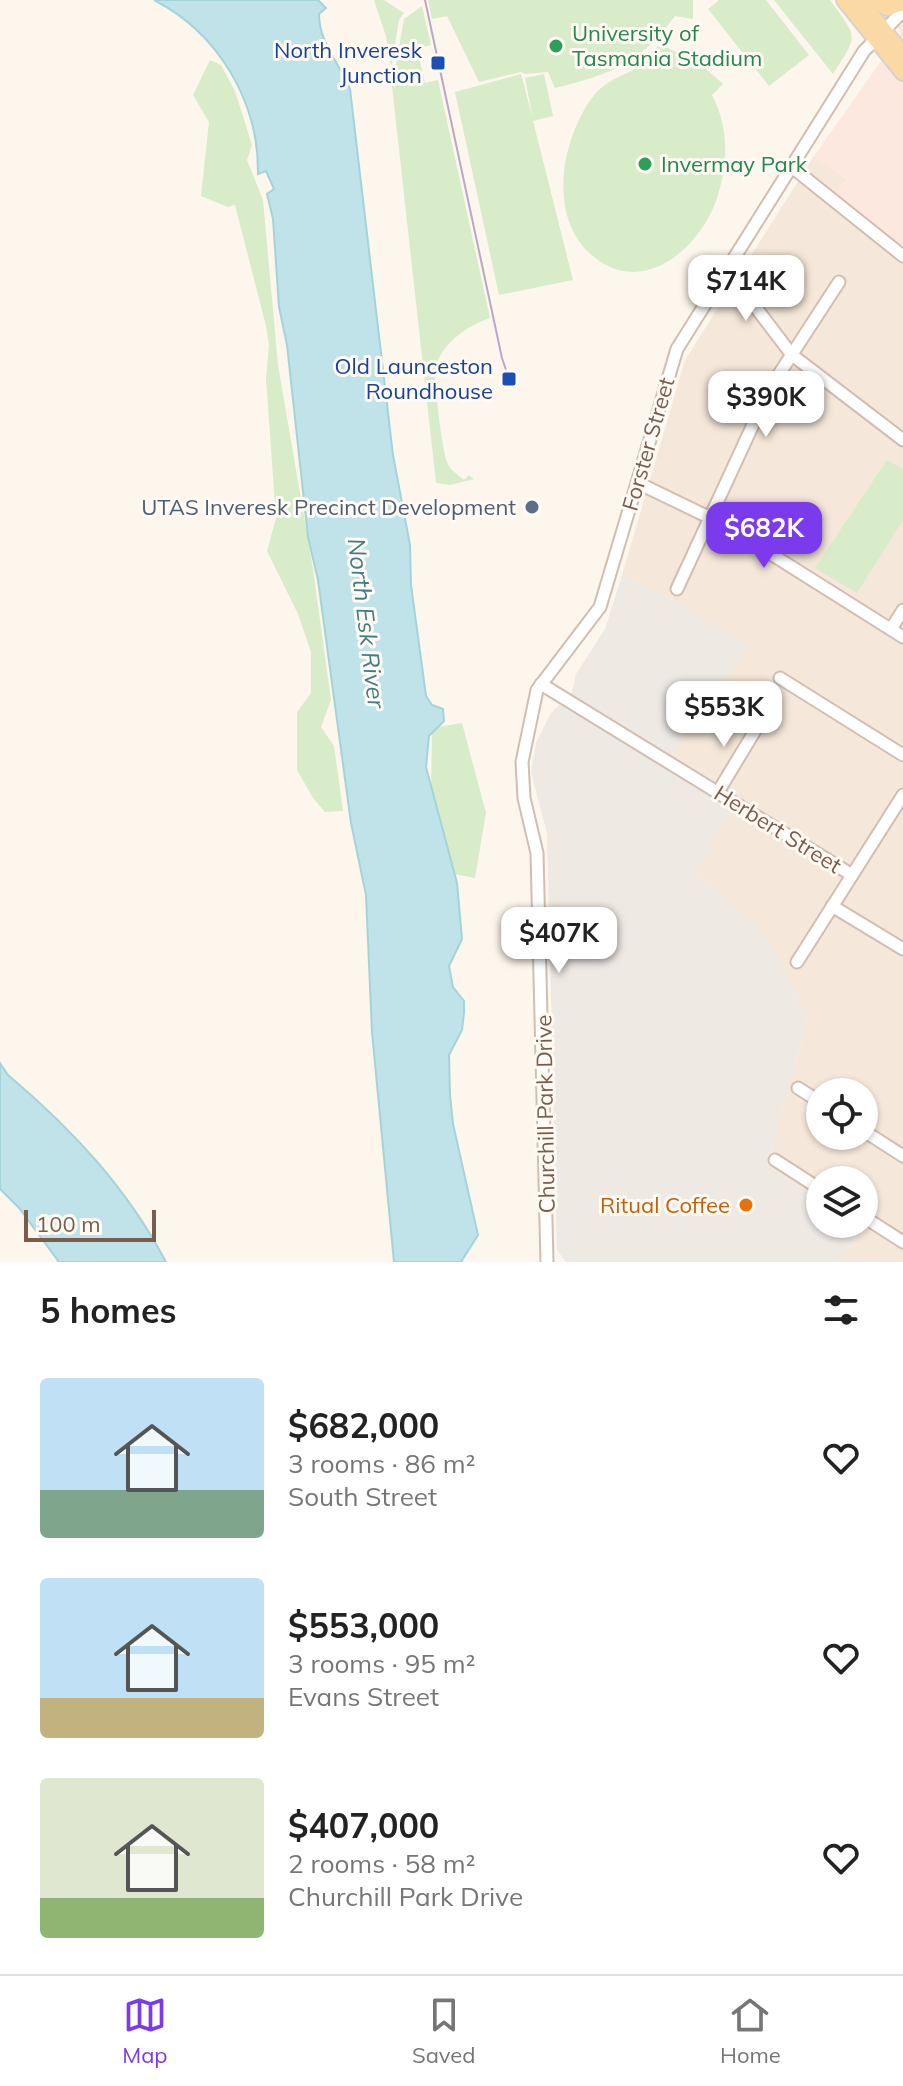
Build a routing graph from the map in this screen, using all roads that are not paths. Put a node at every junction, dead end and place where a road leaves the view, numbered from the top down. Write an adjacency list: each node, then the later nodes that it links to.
1 (844, 0): 6 (main road)
2 (860, 0): 6 (main road)
3 (872, 0): 4 (main road)
4 (903, 3)
5 (903, 11): 6 (street, Forster Street)
6 (879, 35): 7 (main road); 8 (main road); 9 (street, Forster Street)
7 (903, 54)
8 (903, 73)
9 (793, 168): 10 (street); 11 (street, Forster Street)
10 (903, 256)
11 (728, 271): 13 (street); 15 (street, Forster Street)
12 (839, 282): 13 (street)
13 (792, 355): 14 (street); 16 (street)
14 (903, 440)
15 (638, 483): 16 (street); 22 (street, Forster Street)
16 (710, 518): 17 (street); 19 (street)
17 (677, 589)
18 (903, 610): 19 (street)
19 (891, 629): 20 (street)
20 (903, 637)
21 (780, 678): 24 (street)
22 (541, 684): 25 (street, Herbert Street); 39 (street, Churchill Park Drive)
23 (759, 724): 25 (street)
24 (903, 755)
25 (718, 792): 27 (street, Herbert Street)
26 (903, 795): 27 (street)
27 (852, 875): 28 (street)
28 (832, 906): 29 (street, Herbert Street); 30 (street)
29 (903, 949)
30 (797, 962)
31 (798, 1088): 32 (street)
32 (806, 1093)
33 (878, 1140): 34 (street)
34 (903, 1156)
35 (775, 1160): 36 (street)
36 (806, 1180)
37 (878, 1226): 38 (street)
38 (903, 1242)
39 (547, 1262)

